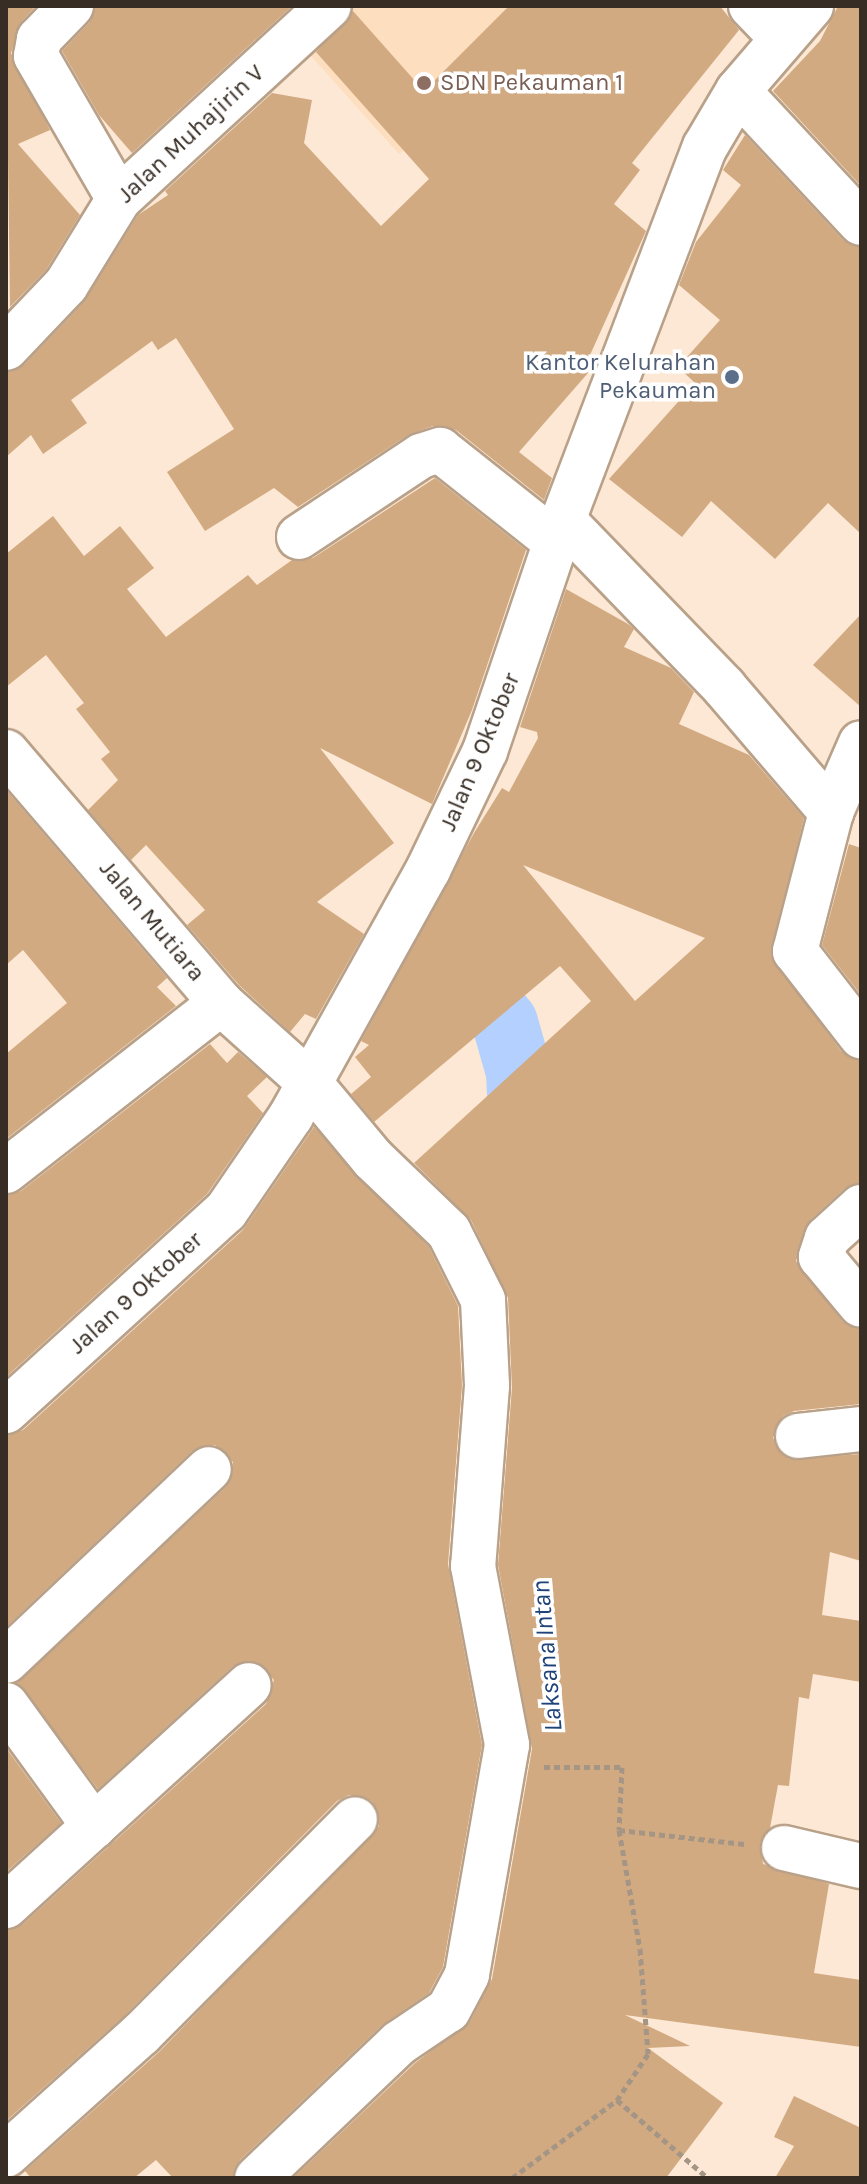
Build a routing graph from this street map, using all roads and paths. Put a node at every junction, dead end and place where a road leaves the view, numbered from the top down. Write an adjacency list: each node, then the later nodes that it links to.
1 (71, 6): 7 (street)
2 (329, 6): 7 (street, Jalan Muhajirin V)
3 (751, 6): 5 (street)
4 (811, 6): 5 (street, Jalan 9 Oktober)
5 (782, 38): 6 (street, Jalan 9 Oktober)
6 (738, 91): 8 (street); 10 (street, Jalan 9 Oktober)
7 (119, 199): 9 (street, Jalan Muhajirin V)
8 (861, 223)
9 (6, 348)
10 (560, 531): 11 (street); 14 (street); 17 (street, Jalan 9 Oktober)
11 (299, 537)
12 (861, 743): 14 (street)
13 (6, 752): 15 (street, Jalan Mutiara)
14 (845, 801): 16 (street)
15 (221, 1003): 17 (street, Jalan Mutiara); 18 (street)
16 (861, 1036)
17 (308, 1081): 21 (street, Jalan 9 Oktober); 28 (street, Jalan Mutiara)
18 (6, 1171)
19 (861, 1207): 20 (street)
20 (861, 1305)
21 (6, 1411)
22 (861, 1429): 23 (street)
23 (798, 1436)
24 (209, 1469): 25 (street)
25 (6, 1661)
26 (249, 1685): 30 (street)
27 (6, 1705): 30 (street)
28 (505, 1767): 31 (path); 37 (street, Jalan Mutiara)
29 (355, 1819): 36 (street)
30 (94, 1826): 34 (street)
31 (619, 1830): 32 (path); 35 (path)
32 (784, 1848): 33 (street)
33 (861, 1866)
34 (6, 1906)
35 (617, 2100): 38 (path); 39 (path)
36 (6, 2155)
37 (257, 2178)
38 (512, 2178)
39 (708, 2178)

